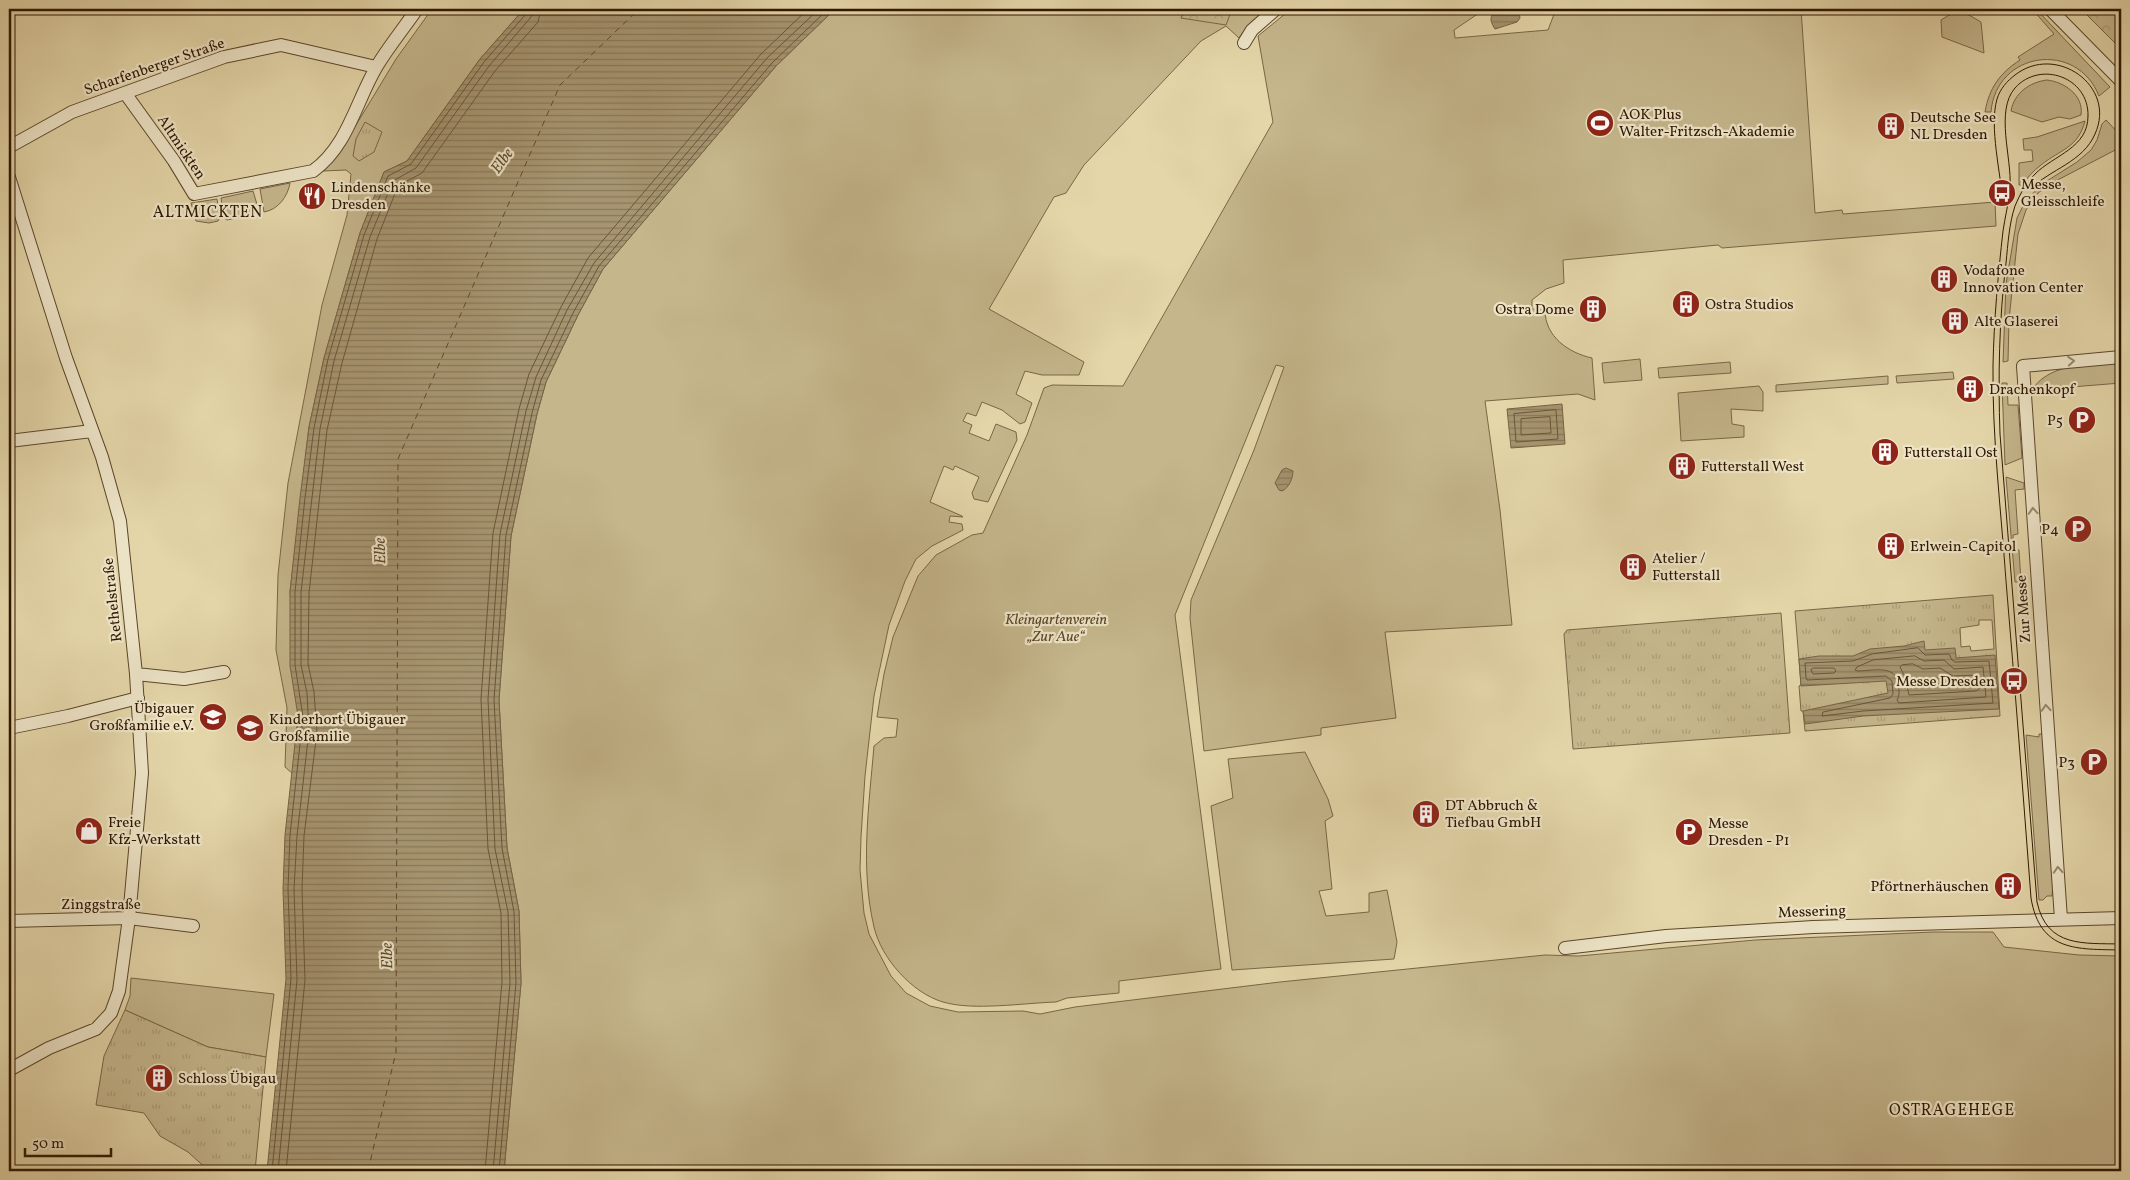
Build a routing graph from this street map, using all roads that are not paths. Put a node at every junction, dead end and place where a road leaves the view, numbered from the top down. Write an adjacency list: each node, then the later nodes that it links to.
1 (417, 9): 5 (street)
2 (1276, 9): 4 (street)
3 (2050, 9): 6 (street)
4 (1244, 43)
5 (376, 67): 7 (street, Scharfenberger Straße); 7 (street, Altmickten)
6 (2121, 81)
7 (125, 93): 8 (street, Scharfenberger Straße)
8 (9, 147)
9 (9, 177): 11 (street, Rethelstraße)
10 (2121, 357): 19 (street, Zur Messe, one-way to 10)
11 (92, 431): 12 (street); 14 (street, Rethelstraße)
12 (9, 440)
13 (224, 672): 14 (street)
14 (136, 674): 15 (street, Rethelstraße)
15 (138, 698): 16 (street); 17 (street, Rethelstraße)
16 (9, 728)
17 (129, 918): 20 (street, Zinggstraße); 21 (street, Zinggstraße); 23 (street, Rethelstraße)
18 (2121, 918): 19 (street, Messering)
19 (2061, 919): 22 (street, Messering)
20 (9, 921)
21 (193, 926)
22 (1565, 948)
23 (9, 1070)

